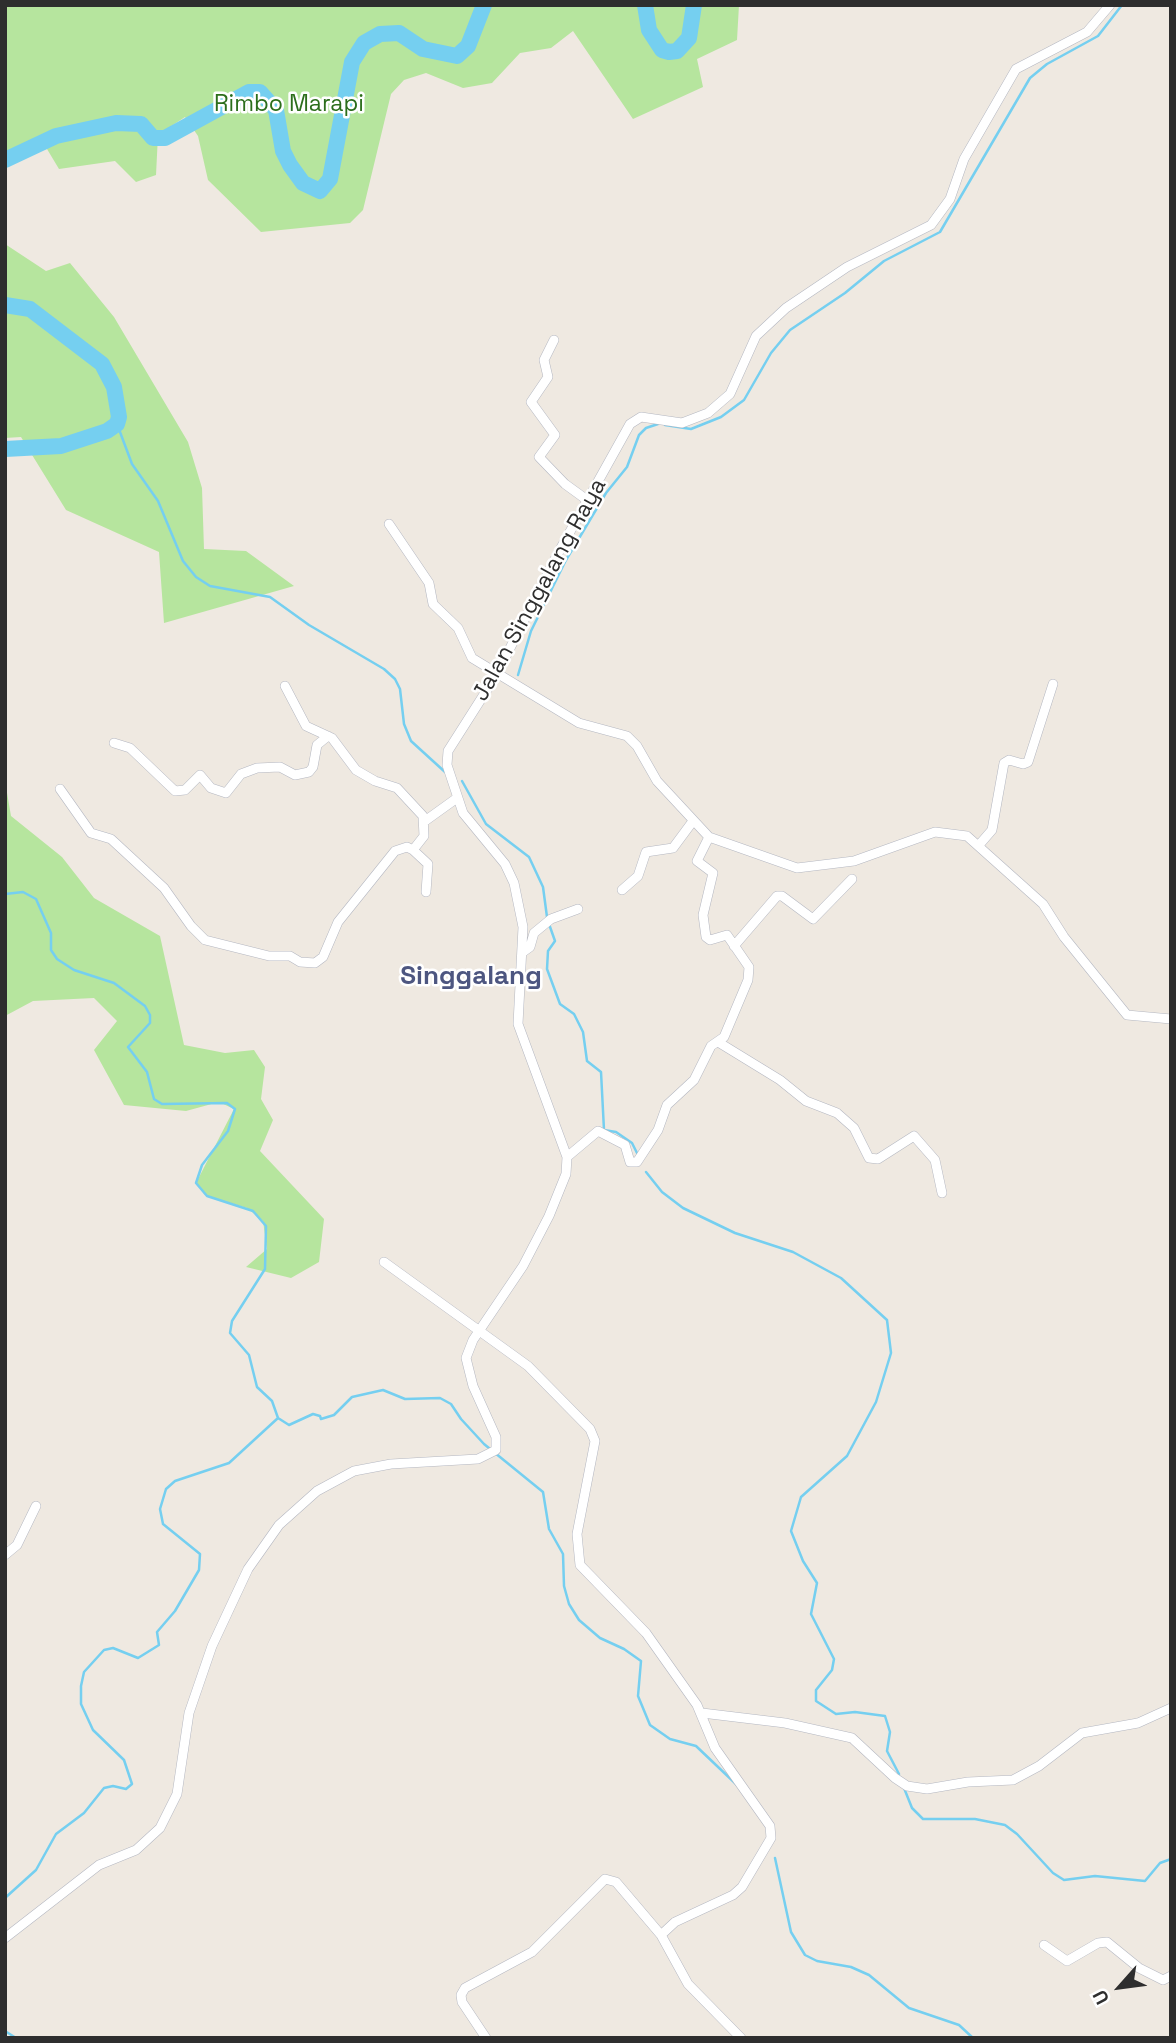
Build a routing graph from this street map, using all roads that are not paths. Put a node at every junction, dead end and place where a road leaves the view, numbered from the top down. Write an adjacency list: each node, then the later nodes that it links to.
1 (1110, 5): 3 (street, Jalan Singgalang Raya)
2 (554, 340): 3 (street)
3 (587, 500): 5 (street, Jalan Singgalang Raya)
4 (389, 524): 5 (street)
5 (497, 674): 11 (street, Jalan Singgalang Raya); 13 (street)
6 (1053, 684): 15 (street)
7 (285, 686): 8 (street)
8 (328, 736): 9 (street); 12 (street)
9 (114, 743)
10 (60, 789): 16 (street)
11 (457, 798): 12 (street); 22 (street, Jalan Singgalang Raya)
12 (425, 821): 16 (street)
13 (693, 821): 14 (street); 18 (street)
14 (709, 837): 15 (street); 21 (street)
15 (979, 845): 23 (street)
16 (413, 850): 19 (street)
17 (852, 880): 21 (street)
18 (622, 890)
19 (426, 892)
20 (578, 909): 22 (street)
21 (734, 946): 24 (street)
22 (523, 952): 25 (street, Jalan Singgalang Raya)
23 (1171, 1019)
24 (718, 1042): 25 (street); 26 (street)
25 (567, 1157): 28 (street)
26 (942, 1193)
27 (384, 1262): 28 (street)
28 (478, 1332): 32 (street); 34 (street)
29 (36, 1506): 30 (street)
30 (5, 1555)
31 (1171, 1707): 32 (street)
32 (702, 1713): 33 (street)
33 (661, 1935): 37 (street); 38 (street)
34 (5, 1938)
35 (1044, 1945): 36 (street)
36 (1171, 1976)
37 (486, 2038)
38 (741, 2038)

